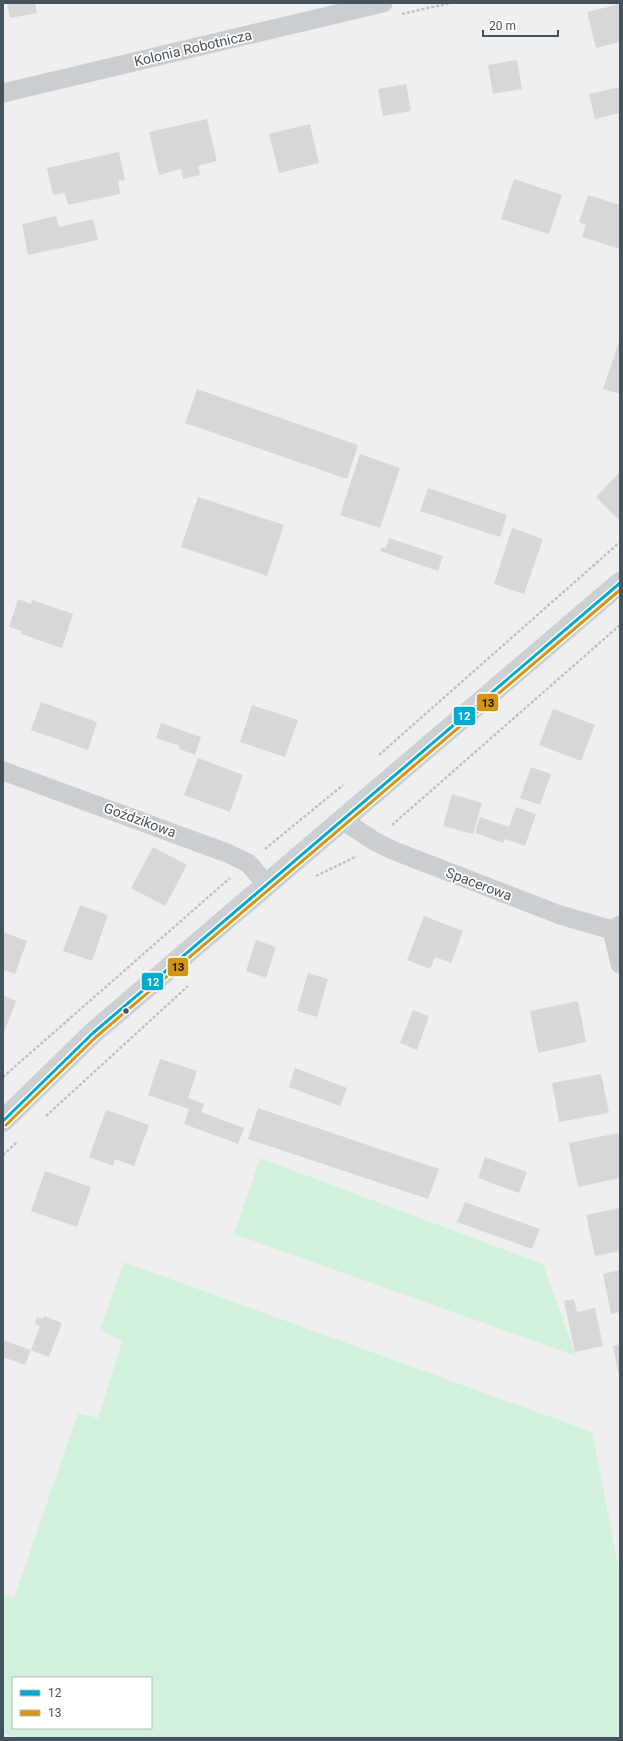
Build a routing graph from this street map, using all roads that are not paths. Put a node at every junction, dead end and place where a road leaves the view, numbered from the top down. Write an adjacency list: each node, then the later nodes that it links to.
1 (384, 3): 2 (street, Kolonia Robotnicza)
2 (3, 93)
3 (620, 583): 5 (street)
4 (3, 771): 6 (street, Goździkowa)
5 (344, 821): 6 (street); 7 (street, Spacerowa)
6 (267, 885): 9 (street)
7 (616, 928): 8 (street)
8 (620, 964)
9 (3, 1120)

